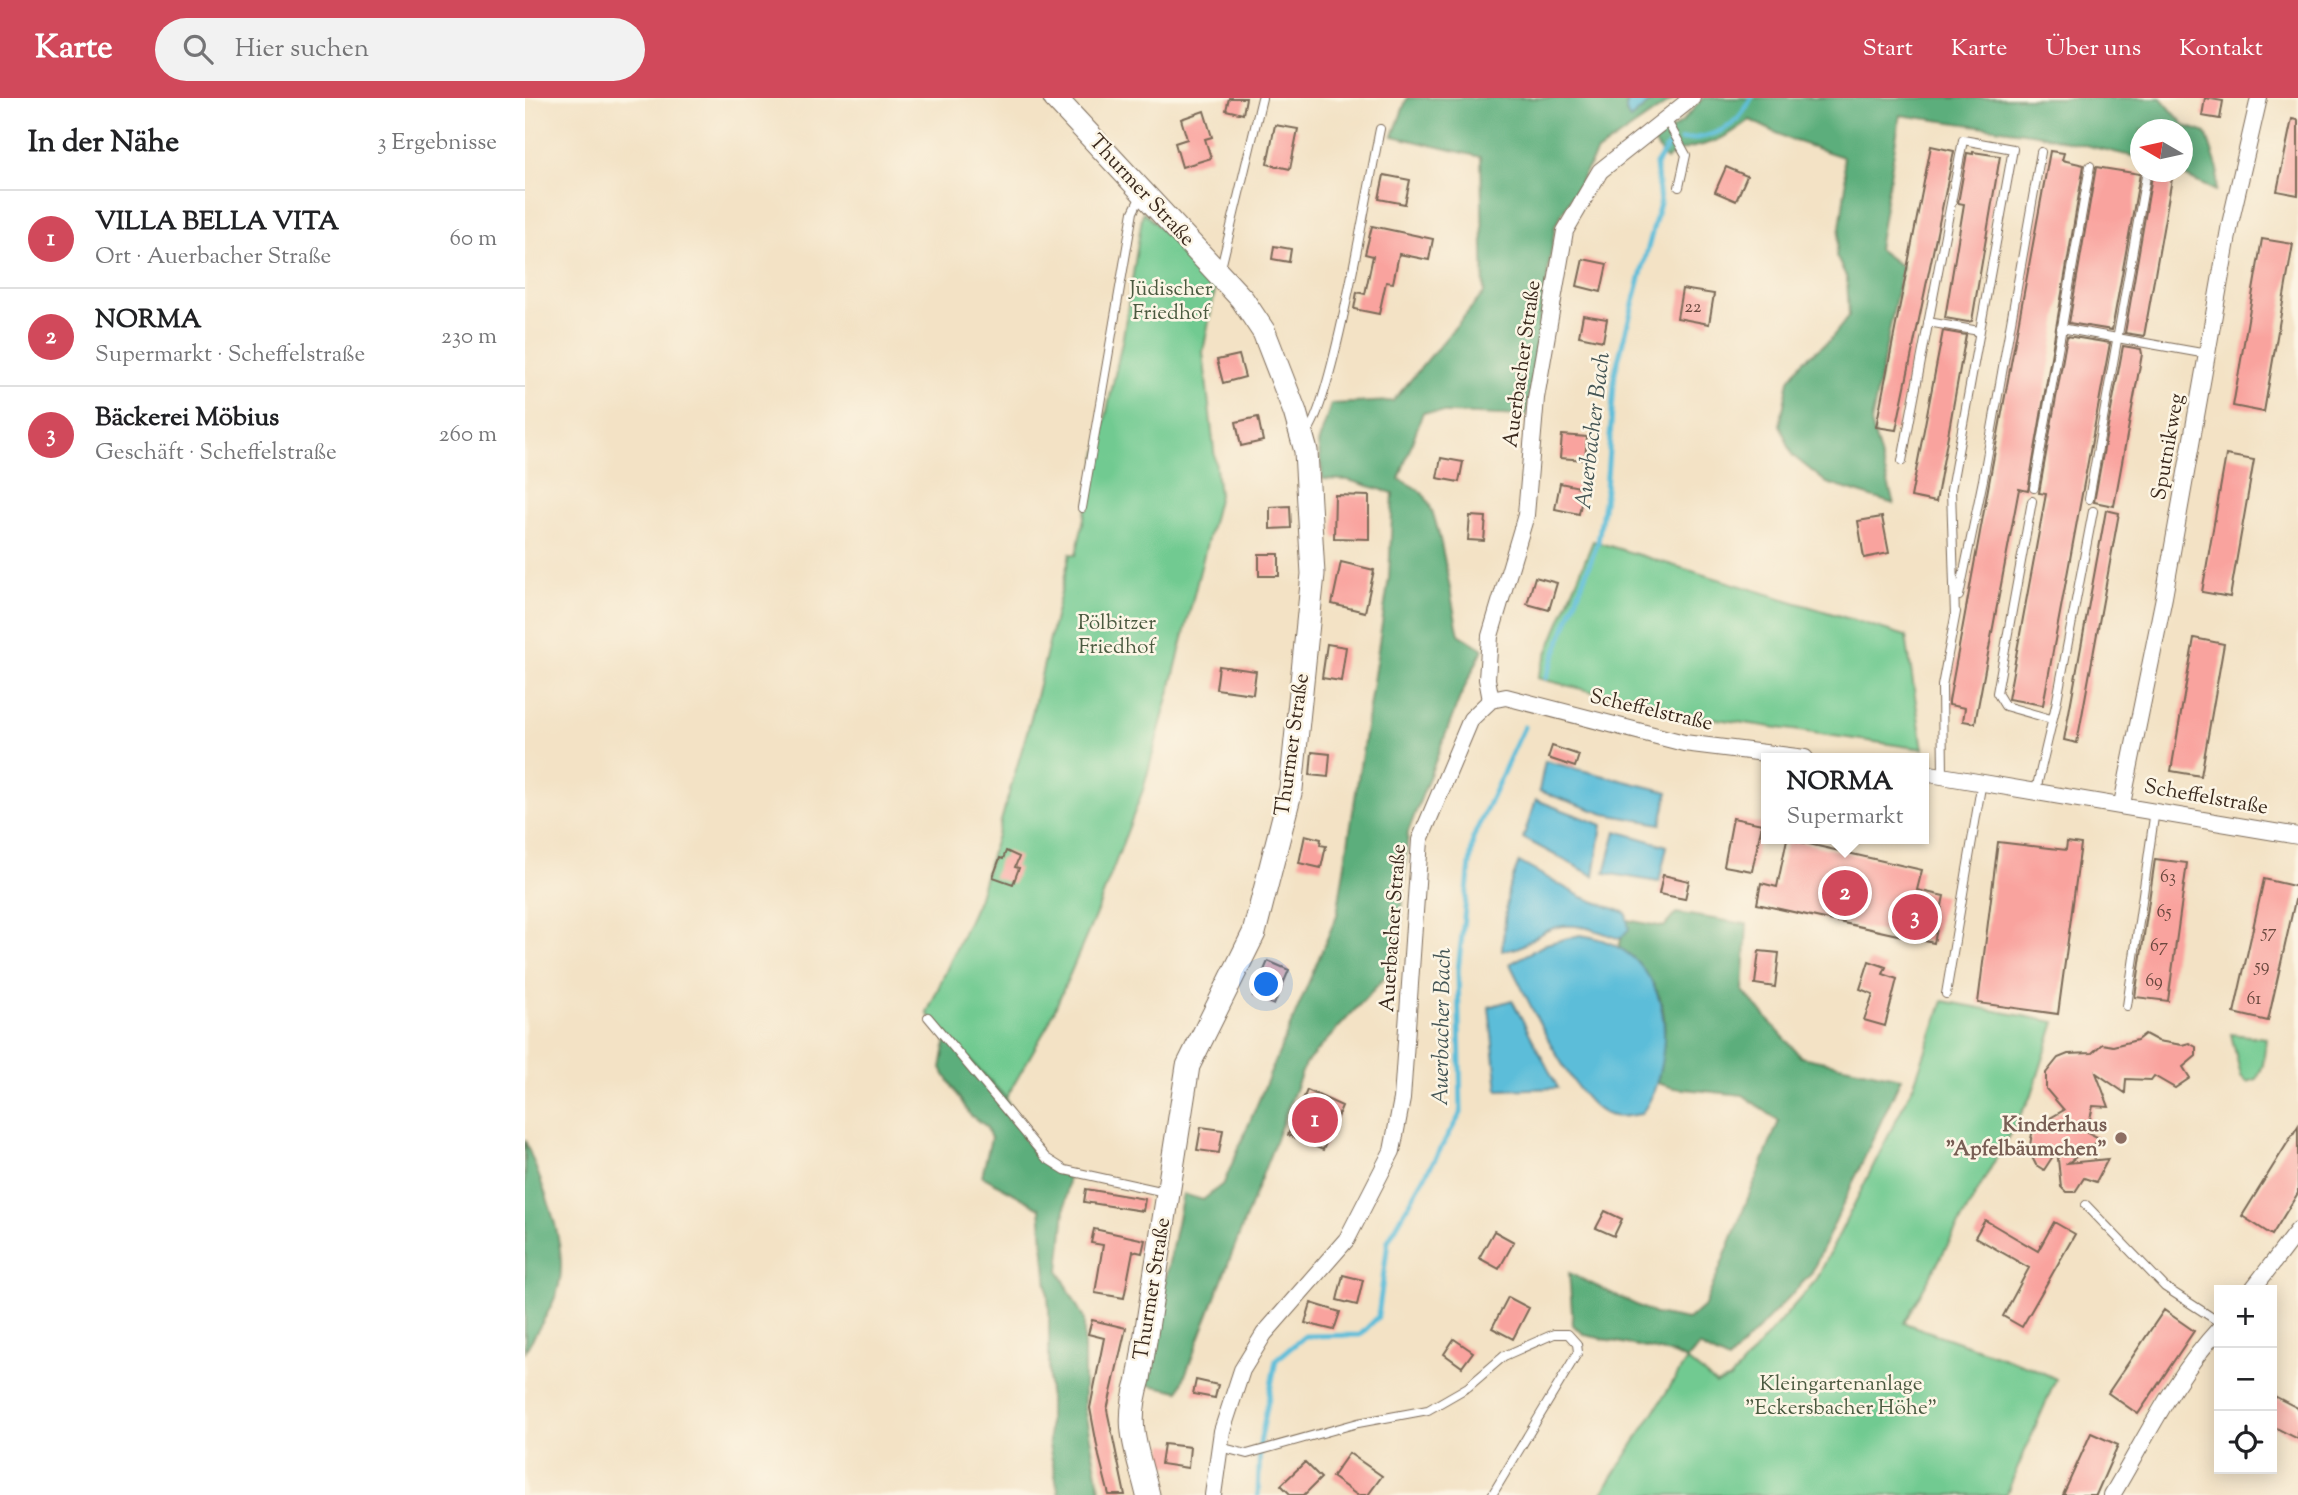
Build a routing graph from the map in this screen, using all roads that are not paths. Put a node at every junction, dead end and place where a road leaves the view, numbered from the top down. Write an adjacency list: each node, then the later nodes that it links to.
1 (1055, 98): 11 (street, Thurmer Straße)
2 (1262, 98): 12 (lane)
3 (1692, 98): 5 (street, Auerbacher Straße)
4 (2259, 98): 17 (street, Sputnikweg)
5 (1667, 121): 10 (lane); 26 (street, Auerbacher Straße)
6 (1380, 129): 18 (lane)
7 (2041, 152): 25 (lane)
8 (2091, 166): 14 (lane)
9 (2145, 182): 16 (lane)
10 (1679, 187)
11 (1142, 194): 12 (street, Thurmer Straße); 23 (lane)
12 (1218, 274): 18 (street, Thurmer Straße)
13 (1928, 323): 15 (lane); 15 (lane); 19 (lane)
14 (2061, 328): 16 (lane); 20 (lane)
15 (1979, 331): 25 (lane)
16 (2117, 337): 17 (lane); 21 (lane)
17 (2207, 354): 33 (street, Sputnikweg)
18 (1302, 436): 39 (street, Thurmer Straße)
19 (1902, 461)
20 (2034, 488)
21 (2088, 499)
22 (2032, 501): 27 (lane)
23 (1082, 508)
24 (2092, 511): 27 (lane)
25 (1955, 617): 30 (lane)
26 (1491, 699): 28 (street, Scheffelstraße); 45 (street, Auerbacher Straße)
27 (2051, 719): 32 (lane)
28 (1765, 753)
29 (1929, 774): 30 (street, Scheffelstraße)
30 (1943, 776): 31 (street, Scheffelstraße)
31 (1982, 781): 32 (street, Scheffelstraße); 36 (lane)
32 (2036, 790): 33 (street, Scheffelstraße)
33 (2122, 804): 34 (street, Scheffelstraße)
34 (2155, 810): 35 (street, Scheffelstraße); 37 (lane)
35 (2298, 836)
36 (1946, 994)
37 (2127, 1006)
38 (928, 1017): 39 (lane)
39 (1168, 1193): 46 (street, Thurmer Straße)
40 (2087, 1205): 43 (lane)
41 (2298, 1230): 42 (street)
42 (2256, 1285)
43 (2214, 1319)
44 (2214, 1334): 49 (street)
45 (1220, 1447): 47 (street, Auerbacher Straße); 48 (lane)
46 (1148, 1495)
47 (1213, 1495)
48 (1492, 1495)
49 (2112, 1495)

